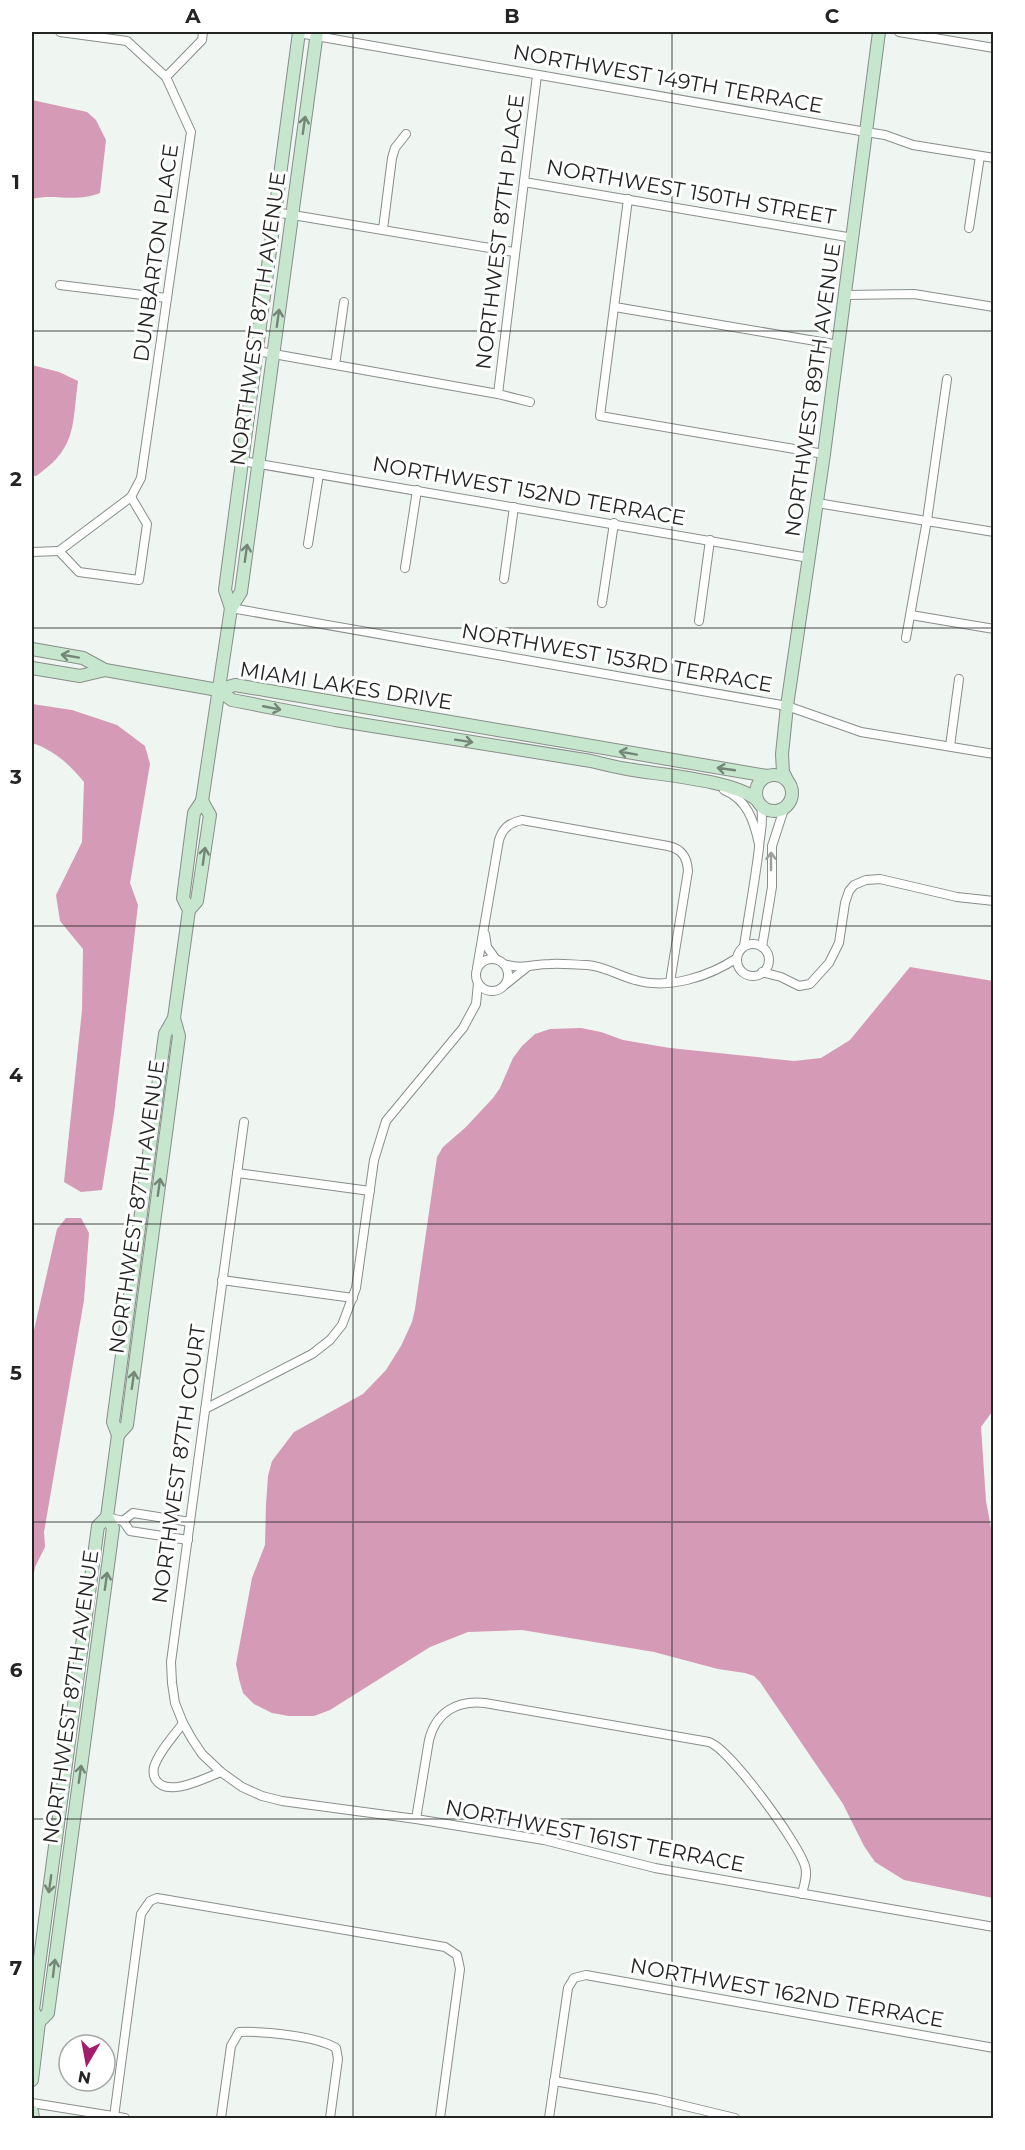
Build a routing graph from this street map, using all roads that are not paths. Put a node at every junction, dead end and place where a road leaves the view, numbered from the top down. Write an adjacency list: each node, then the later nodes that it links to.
1 (60, 32): 9 (street)
2 (203, 32): 9 (street)
3 (299, 32): 6 (street, NORTHWEST 149TH TERRACE); 16 (street, NORTHWEST 87TH AVENUE)
4 (879, 32): 10 (street, NORTHWEST 89TH AVENUE)
5 (899, 32): 7 (street)
6 (316, 34): 8 (street, NORTHWEST 149TH TERRACE); 17 (street, NORTHWEST 87TH AVENUE, one-way to 6)
7 (993, 48)
8 (537, 75): 10 (street, NORTHWEST 149TH TERRACE); 14 (street, NORTHWEST 87TH PLACE)
9 (166, 77): 24 (street, DUNBARTON PLACE)
10 (866, 132): 12 (street, NORTHWEST 149TH TERRACE); 20 (street, NORTHWEST 89TH AVENUE)
11 (406, 134): 19 (street)
12 (980, 156): 13 (street, NORTHWEST 149TH TERRACE); 18 (street)
13 (993, 158)
14 (524, 182): 15 (street, NORTHWEST 150TH STREET); 21 (street, NORTHWEST 87TH PLACE)
15 (628, 200): 20 (street, NORTHWEST 150TH STREET); 26 (street)
16 (275, 212): 17 (street); 29 (street, NORTHWEST 87TH AVENUE)
17 (292, 215): 19 (street); 30 (street, NORTHWEST 87TH AVENUE, one-way to 17)
18 (969, 228)
19 (383, 229): 21 (street)
20 (853, 238): 23 (street, NORTHWEST 89TH AVENUE)
21 (514, 252): 33 (street, NORTHWEST 87TH PLACE)
22 (60, 285): 24 (street)
23 (845, 295): 27 (street); 28 (street, NORTHWEST 89TH AVENUE)
24 (167, 298): 40 (street, DUNBARTON PLACE)
25 (344, 302): 31 (street)
26 (615, 307): 28 (street); 35 (street)
27 (993, 307)
28 (838, 345): 35 (street, NORTHWEST 89TH AVENUE)
29 (256, 351): 30 (street); 36 (street, NORTHWEST 87TH AVENUE)
30 (273, 354): 31 (street); 37 (street, NORTHWEST 87TH AVENUE)
31 (335, 365): 33 (street)
32 (947, 379): 43 (street)
33 (498, 394): 34 (street)
34 (530, 402)
35 (824, 454): 41 (street, NORTHWEST 89TH AVENUE)
36 (242, 461): 37 (street, NORTHWEST 152ND TERRACE); 54 (street, NORTHWEST 87TH AVENUE)
37 (259, 464): 38 (street, NORTHWEST 152ND TERRACE); 54 (street, NORTHWEST 87TH AVENUE, one-way to 37)
38 (319, 474): 39 (street, NORTHWEST 152ND TERRACE); 47 (street)
39 (417, 490): 42 (street, NORTHWEST 152ND TERRACE); 51 (street)
40 (131, 497): 48 (street); 48 (street)
41 (817, 503): 43 (street); 50 (street, NORTHWEST 89TH AVENUE)
42 (514, 507): 44 (street, NORTHWEST 152ND TERRACE); 52 (street)
43 (927, 520): 45 (street); 55 (street)
44 (614, 524): 46 (street, NORTHWEST 152ND TERRACE); 53 (street)
45 (993, 532)
46 (710, 540): 50 (street, NORTHWEST 152ND TERRACE); 56 (street)
47 (308, 544)
48 (59, 551): 49 (street)
49 (32, 552)
50 (809, 558): 64 (street, NORTHWEST 89TH AVENUE)
51 (405, 567)
52 (504, 579)
53 (602, 603)
54 (231, 609): 63 (street, NORTHWEST 87TH AVENUE); 64 (street, NORTHWEST 153RD TERRACE)
55 (910, 615): 57 (street); 58 (street)
56 (699, 621)
57 (993, 630)
58 (906, 638)
59 (32, 649): 61 (street, one-way to 59)
60 (32, 668): 61 (street)
61 (105, 670): 63 (street)
62 (959, 679): 65 (street)
63 (218, 690): 68 (street, MIAMI LAKES DRIVE, one-way to 63); 70 (street, MIAMI LAKES DRIVE, one-way to 70); 99 (street, NORTHWEST 87TH AVENUE)
64 (787, 706): 65 (street, NORTHWEST 153RD TERRACE); 66 (street, NORTHWEST 89TH AVENUE)
65 (950, 746): 67 (street, NORTHWEST 153RD TERRACE)
66 (782, 754): 68 (street, NORTHWEST 89TH AVENUE); 69 (street, NORTHWEST 89TH AVENUE)
67 (993, 754)
68 (769, 776): 69 (street); 71 (street)
69 (787, 780): 72 (street)
70 (714, 784): 71 (street, MIAMI LAKES DRIVE); 73 (street)
71 (759, 803): 72 (street); 73 (street)
72 (784, 809): 77 (street, one-way to 72)
73 (759, 844): 76 (street)
74 (993, 901): 87 (street)
75 (484, 930): 78 (street); 82 (street); 88 (street)
76 (744, 946): 77 (street); 79 (street)
77 (762, 947): 80 (street)
78 (495, 958): 81 (street); 82 (street)
79 (737, 958): 84 (street); 85 (street)
80 (769, 960): 86 (street); 87 (street)
81 (504, 964): 83 (street); 90 (street)
82 (477, 968): 89 (street)
83 (526, 968): 88 (street); 90 (street)
84 (719, 970): 85 (street); 88 (street)
85 (741, 970): 86 (street)
86 (762, 972): 87 (street)
87 (781, 977)
88 (670, 982)
89 (478, 983): 91 (street); 92 (street)
90 (506, 984): 91 (street)
91 (492, 991): 92 (street)
92 (476, 1004): 95 (street)
93 (244, 1122): 94 (street, NORTHWEST 87TH COURT)
94 (237, 1173): 95 (street); 96 (street, NORTHWEST 87TH COURT)
95 (370, 1191): 97 (street)
96 (222, 1280): 97 (street); 98 (street, NORTHWEST 87TH COURT)
97 (353, 1298): 98 (street)
98 (205, 1409): 102 (street, NORTHWEST 87TH COURT)
99 (107, 1517): 101 (street); 112 (street, NORTHWEST 87TH AVENUE)
100 (167, 1518): 101 (street); 102 (street); 103 (street)
101 (123, 1521): 103 (street)
102 (190, 1522): 104 (street, NORTHWEST 87TH COURT)
103 (164, 1536): 104 (street)
104 (188, 1540): 105 (street, NORTHWEST 87TH COURT)
105 (183, 1723): 106 (street, NORTHWEST 87TH COURT); 107 (street)
106 (202, 1754): 107 (street, NORTHWEST 161ST TERRACE)
107 (221, 1772): 108 (street, NORTHWEST 161ST TERRACE)
108 (416, 1819): 109 (street, NORTHWEST 161ST TERRACE); 109 (street)
109 (802, 1894): 110 (street, NORTHWEST 161ST TERRACE)
110 (993, 1927)
111 (993, 2048): 113 (street, NORTHWEST 162ND TERRACE)
112 (32, 2080)
113 (554, 2081): 122 (street); 123 (street)
114 (32, 2103): 116 (street)
115 (32, 2111): 117 (street)
116 (114, 2117): 118 (street); 121 (street)
117 (33, 2118)
118 (125, 2118)
119 (221, 2118): 120 (street)
120 (330, 2118)
121 (440, 2118)
122 (549, 2118)
123 (735, 2118)

